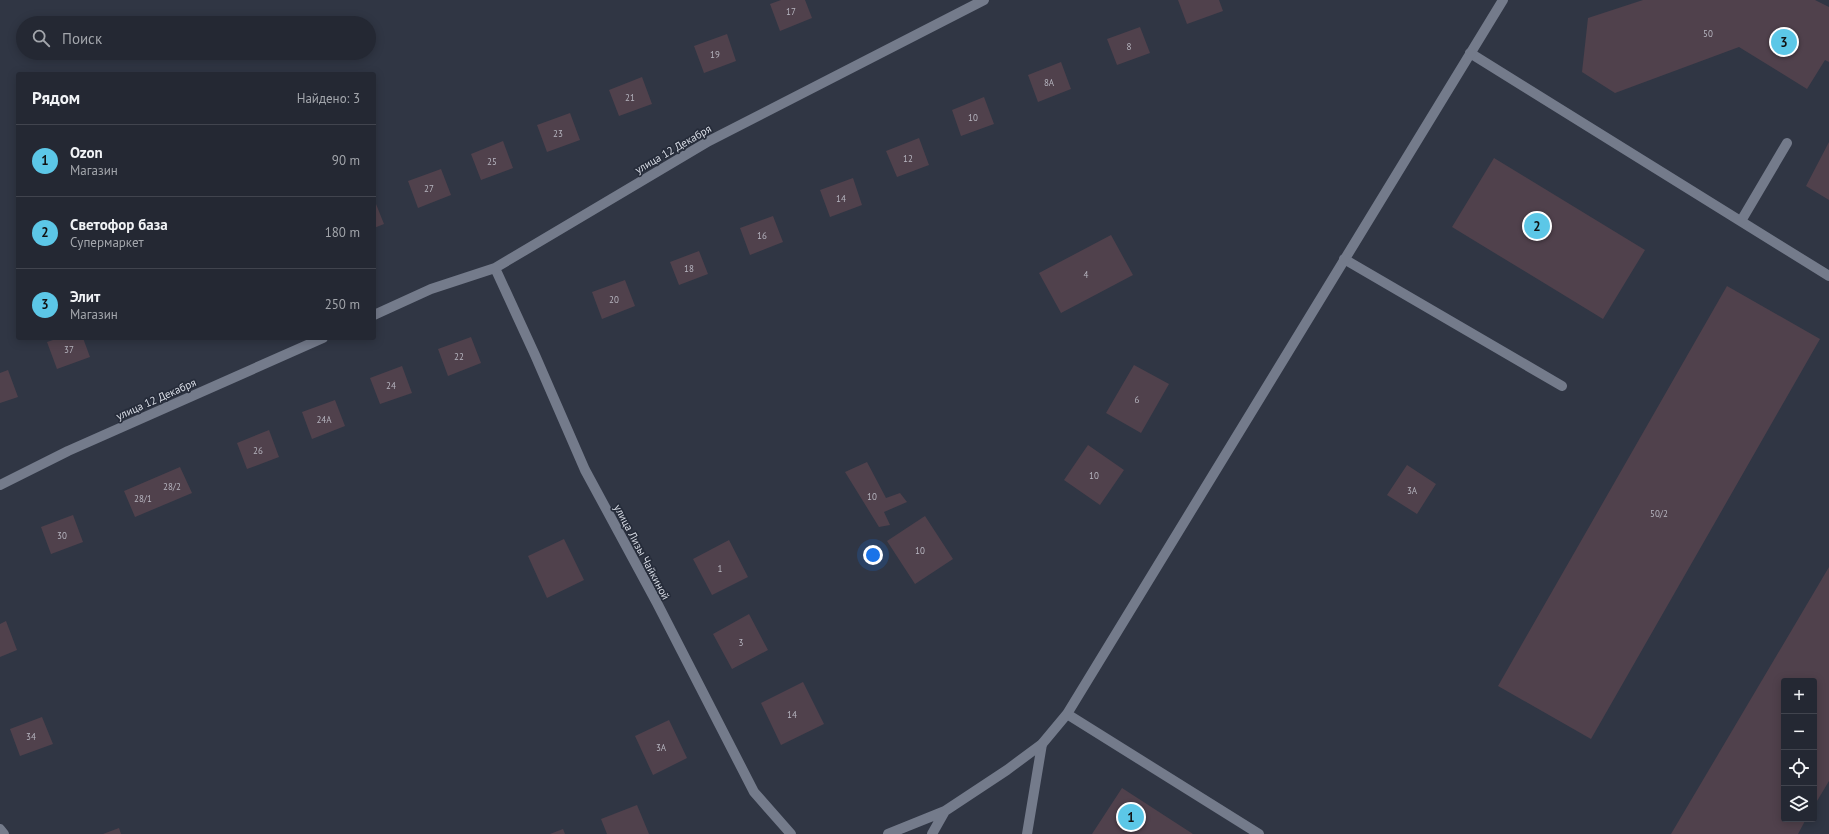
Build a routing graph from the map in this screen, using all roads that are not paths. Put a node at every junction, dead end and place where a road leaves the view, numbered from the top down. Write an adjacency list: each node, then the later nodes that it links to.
1 (984, 0): 7 (street, улица 12 Декабря)
2 (1503, 0): 3 (street)
3 (1470, 53): 5 (street); 6 (street)
4 (1786, 143): 5 (street)
5 (1741, 222): 8 (street)
6 (1344, 259): 11 (street); 13 (street)
7 (495, 268): 9 (street, улица 12 Декабря); 18 (street, улица Лизы Чайкиной)
8 (1829, 276)
9 (376, 314)
10 (318, 340): 12 (street, улица 12 Декабря)
11 (1562, 386)
12 (0, 485)
13 (1067, 714): 14 (street); 22 (street)
14 (1042, 744): 15 (street); 21 (street)
15 (945, 811): 19 (street); 20 (street)
16 (0, 829): 17 (street)
17 (4, 834)
18 (791, 834)
19 (888, 834)
20 (932, 834)
21 (1027, 834)
22 (1259, 834)

